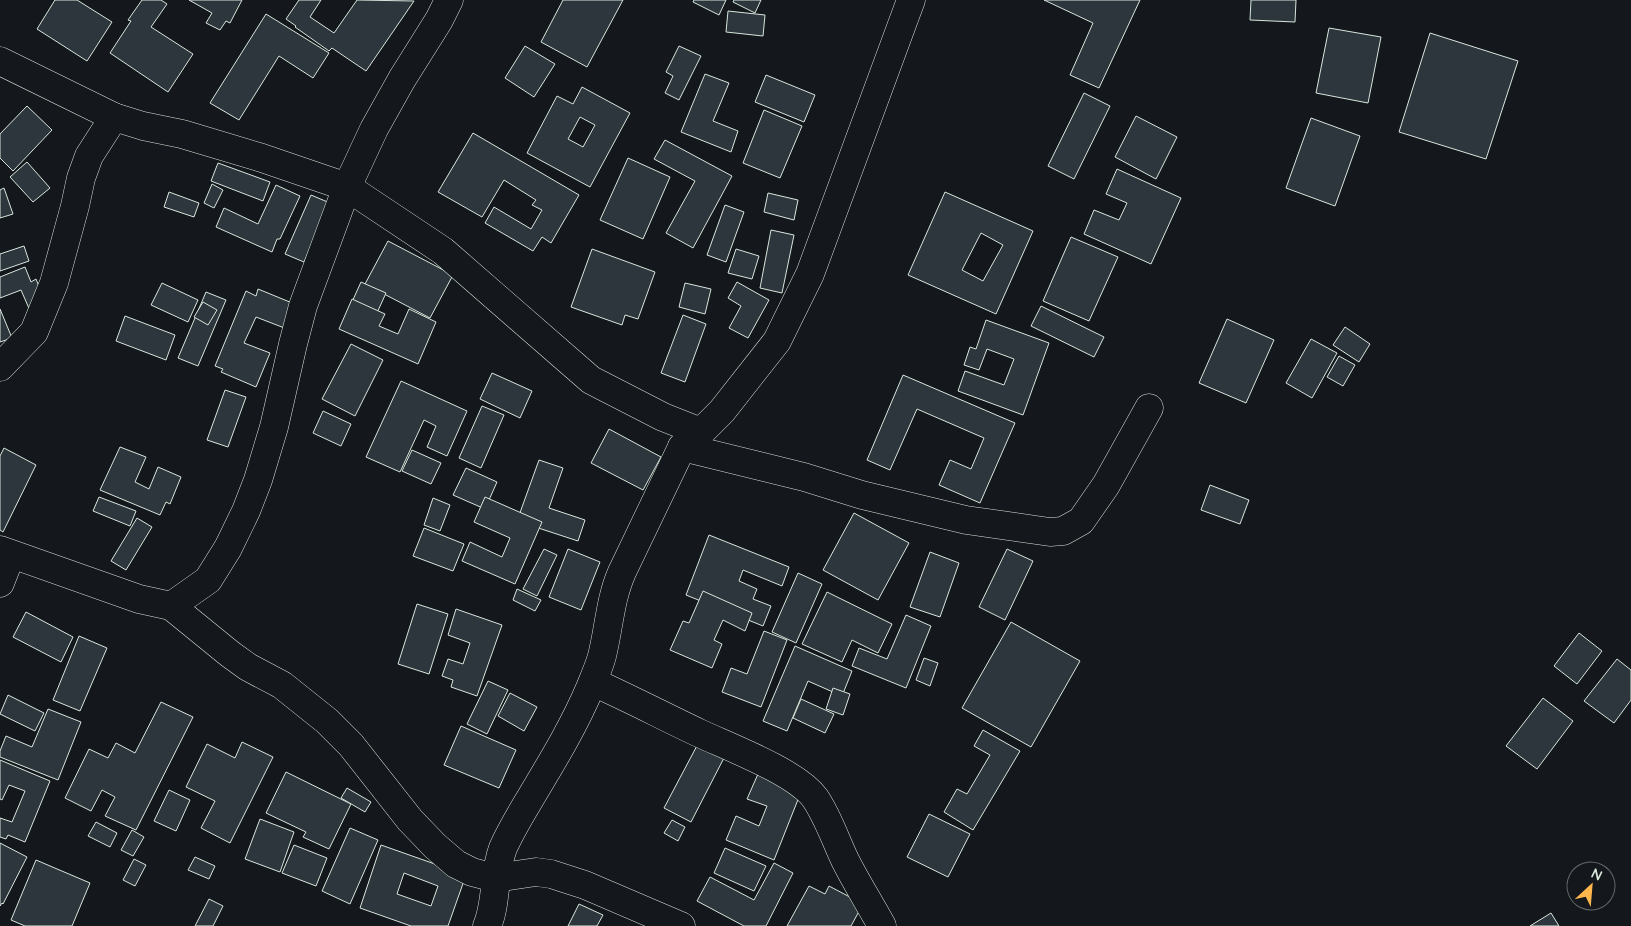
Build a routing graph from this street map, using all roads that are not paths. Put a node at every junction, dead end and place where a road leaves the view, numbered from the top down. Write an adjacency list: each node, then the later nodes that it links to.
1 (449, 0): 5 (street)
2 (911, 0): 8 (street)
3 (0, 61): 4 (street)
4 (114, 117): 5 (street); 6 (street)
5 (347, 187): 8 (street); 11 (street)
6 (0, 368)
7 (1149, 408): 8 (street)
8 (692, 439): 12 (street)
9 (5, 552): 10 (street); 11 (street)
10 (0, 583)
11 (171, 606): 13 (street)
12 (593, 682): 13 (street); 16 (street)
13 (495, 878): 14 (street); 15 (street)
14 (487, 926)
15 (681, 926)
16 (882, 926)

